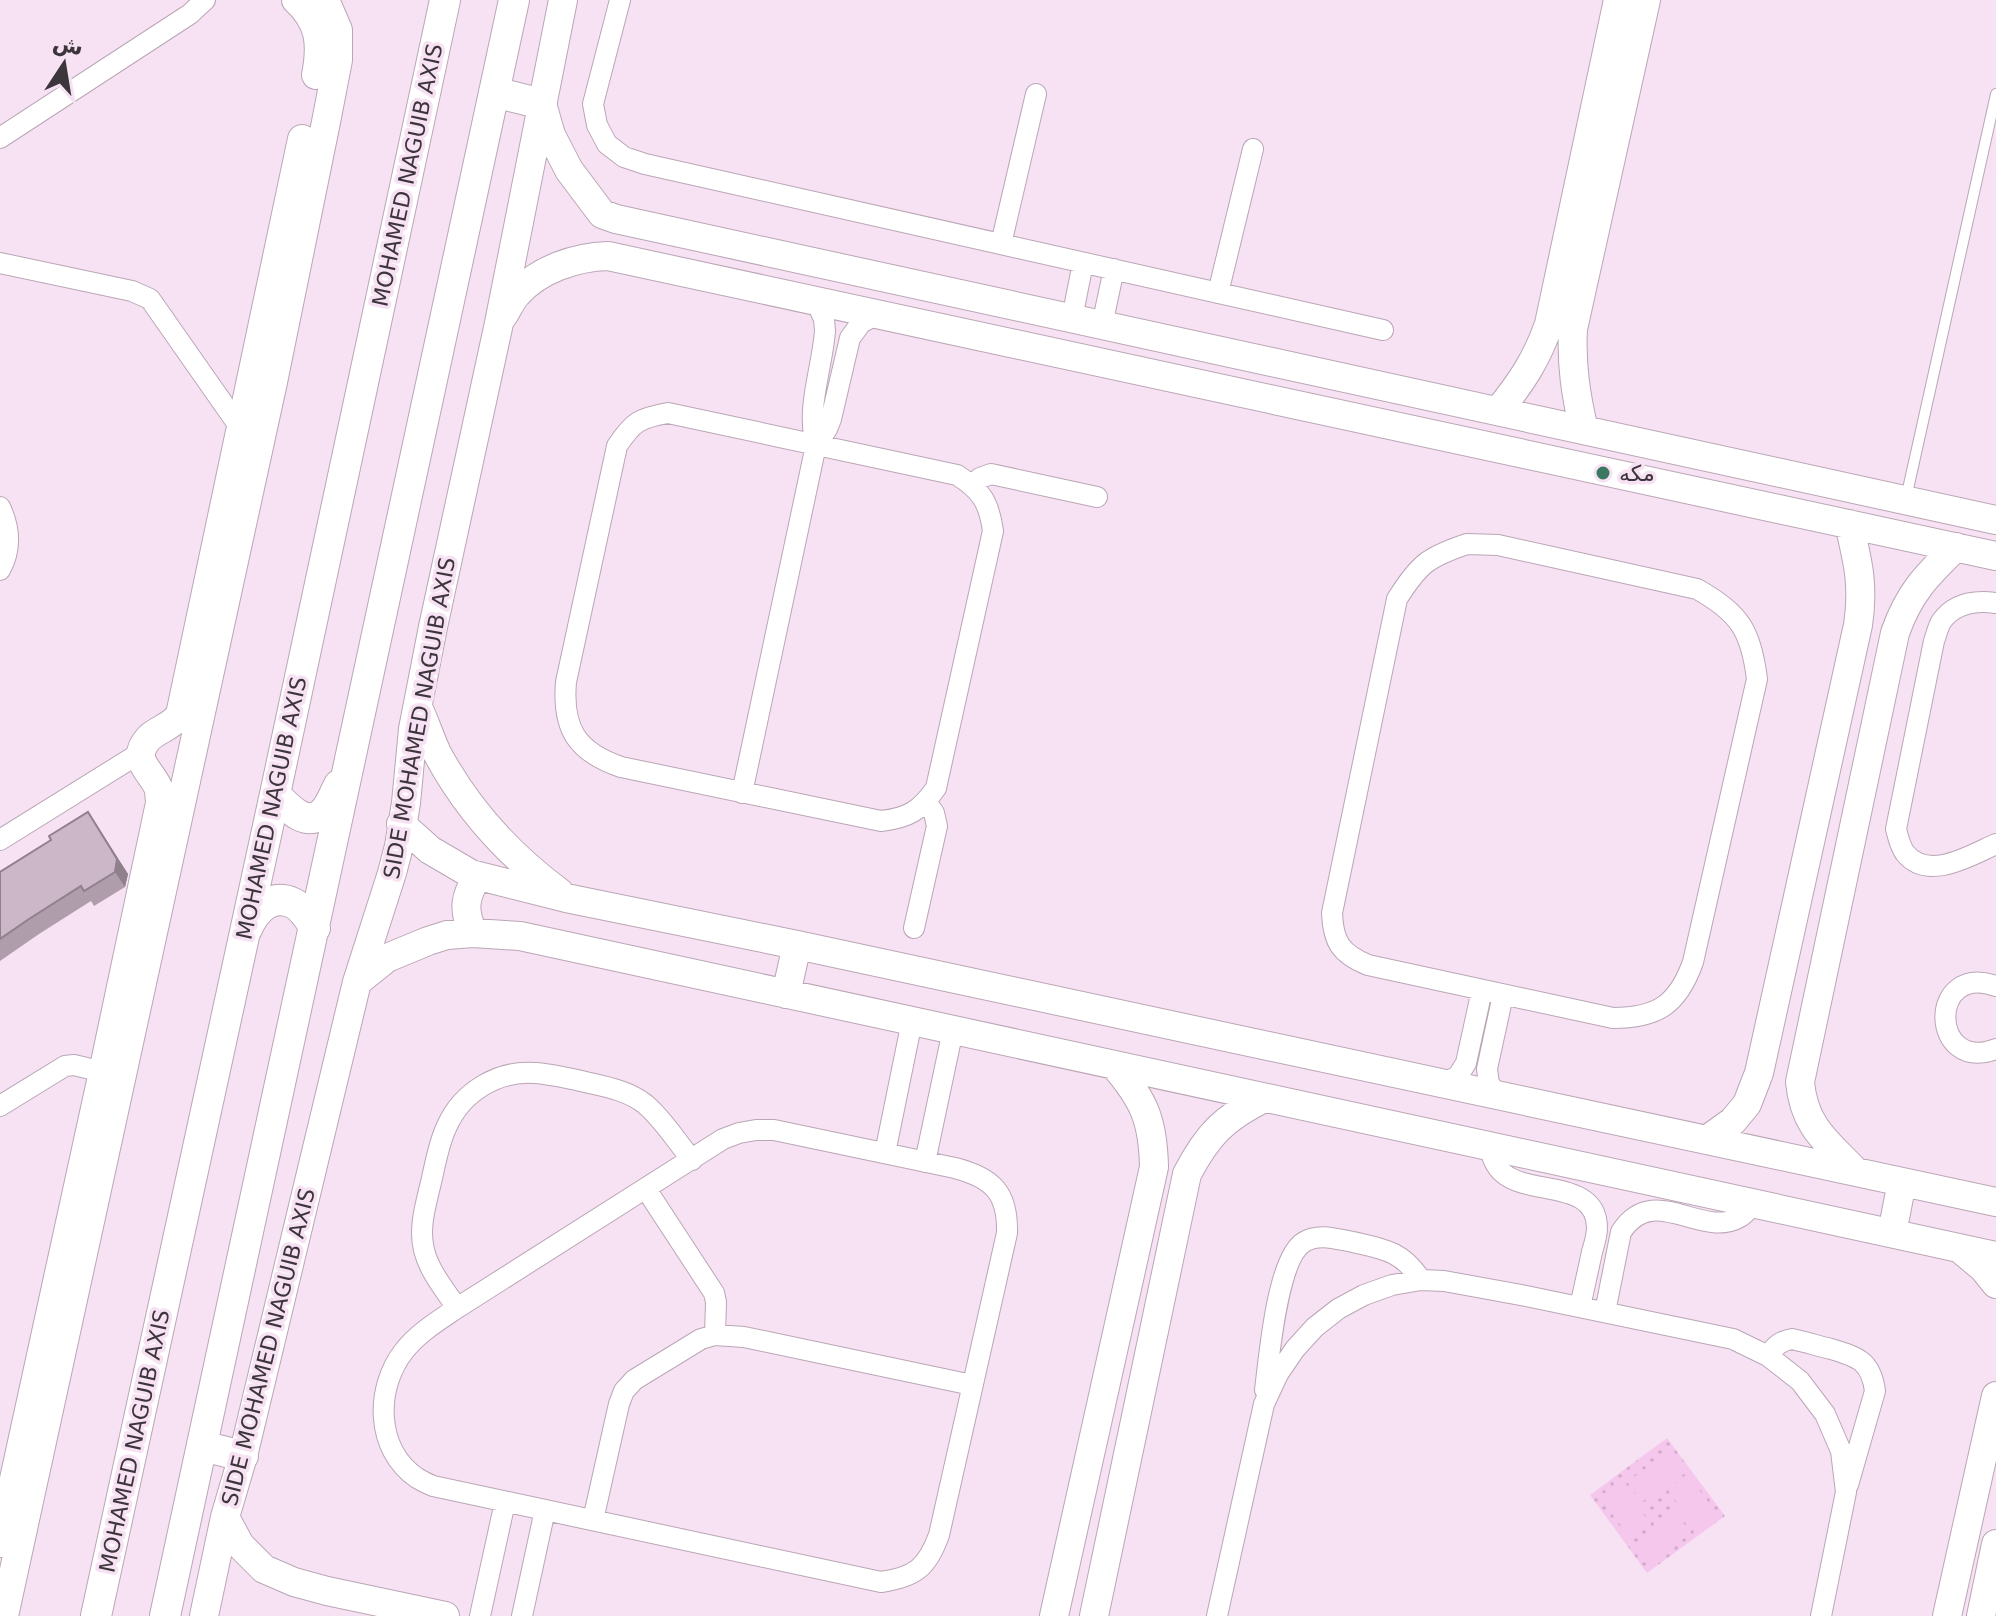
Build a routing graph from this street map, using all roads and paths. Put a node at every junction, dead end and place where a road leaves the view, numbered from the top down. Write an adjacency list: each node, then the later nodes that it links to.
1 (205, 0): 14 (street)
2 (296, 0): 30 (street)
3 (325, 0): 30 (street)
4 (445, 0): 54 (main road, MOHAMED NAGUIB AXIS)
5 (514, 0): 10 (main road)
6 (563, 0): 13 (street, SIDE MOHAMED NAGUIB AXIS)
7 (620, 0): 17 (street)
8 (1618, 0): 32 (street)
9 (1646, 0): 34 (street)
10 (494, 92): 13 (main road); 50 (main road)
11 (1036, 94): 17 (street)
12 (1996, 94): 38 (lane)
13 (542, 104): 16 (street); 26 (street, SIDE MOHAMED NAGUIB AXIS)
14 (0, 138)
15 (1253, 149): 22 (street)
16 (602, 214): 18 (street); 25 (street)
17 (1001, 244): 20 (street)
18 (594, 256): 23 (street); 26 (street)
19 (0, 263): 33 (street)
20 (1083, 263): 21 (street); 25 (street)
21 (1114, 269): 22 (street); 27 (street)
22 (1218, 293): 28 (street)
23 (816, 301): 24 (street); 35 (street)
24 (878, 314): 31 (street); 35 (street)
25 (1072, 318): 27 (street)
26 (499, 323): 46 (street, SIDE MOHAMED NAGUIB AXIS)
27 (1102, 325): 29 (street)
28 (1383, 330)
29 (1213, 349): 31 (street); 32 (street)
30 (263, 380): 33 (street); 48 (street)
31 (1206, 385): 41 (street)
32 (1498, 411): 34 (street)
33 (241, 429): 47 (street)
34 (1584, 430): 38 (street)
35 (816, 445): 36 (street); 53 (street); 53 (street)
36 (972, 485): 37 (street); 55 (street)
37 (1097, 497)
38 (1905, 500): 40 (street)
39 (0, 507): 44 (street)
40 (1996, 520)
41 (1849, 524): 42 (street); 80 (street)
42 (1956, 547): 43 (street); 85 (street)
43 (1996, 556)
44 (0, 570)
45 (1996, 603): 58 (street)
46 (418, 707): 56 (street, SIDE MOHAMED NAGUIB AXIS); 60 (street)
47 (166, 728): 48 (street); 49 (street)
48 (195, 739): 52 (street)
49 (143, 751): 51 (street); 57 (street)
50 (350, 765): 54 (main road); 61 (main road)
51 (155, 781): 52 (street); 75 (street)
52 (185, 783): 75 (street)
53 (742, 793): 55 (street)
54 (275, 794): 64 (main road, MOHAMED NAGUIB AXIS)
55 (926, 802): 62 (street)
56 (401, 824): 59 (street); 66 (street, SIDE MOHAMED NAGUIB AXIS)
57 (0, 840)
58 (1996, 844)
59 (478, 876): 60 (street); 63 (street)
60 (566, 898): 65 (street)
61 (315, 928): 64 (main road); 103 (main road)
62 (914, 928)
63 (473, 933): 66 (street); 69 (street)
64 (242, 943): 113 (main road, MOHAMED NAGUIB AXIS)
65 (797, 945): 69 (street); 76 (street)
66 (357, 982): 104 (street, SIDE MOHAMED NAGUIB AXIS)
67 (1996, 986): 73 (street)
68 (1482, 990): 70 (street); 70 (street); 76 (street)
69 (786, 994): 71 (street)
70 (1503, 995): 77 (street)
71 (912, 1021): 72 (street); 82 (street)
72 (953, 1030): 74 (street); 84 (street)
73 (1996, 1049)
74 (1114, 1065): 78 (street); 119 (street)
75 (113, 1075): 79 (street); 110 (street)
76 (1444, 1083): 77 (street)
77 (1499, 1095): 80 (street)
78 (1264, 1098): 81 (street); 120 (street)
79 (0, 1106)
80 (1708, 1139): 85 (street)
81 (1489, 1146): 89 (street); 95 (street)
82 (885, 1153): 83 (street); 84 (street)
83 (692, 1160): 87 (street); 96 (street)
84 (925, 1162): 100 (street)
85 (1854, 1170): 86 (street)
86 (1902, 1182): 88 (street); 90 (street)
87 (646, 1189): 96 (street); 98 (street)
88 (1996, 1202)
89 (1754, 1204): 90 (street); 97 (street)
90 (1892, 1233): 91 (street)
91 (1959, 1248): 92 (street); 94 (street)
92 (1996, 1256)
93 (1421, 1280): 95 (street); 102 (street); 102 (street)
94 (1996, 1284)
95 (1580, 1307): 97 (street)
96 (457, 1308): 106 (street)
97 (1605, 1312): 99 (street)
98 (715, 1335): 100 (street); 109 (street)
99 (1768, 1356): 105 (street); 105 (street)
100 (972, 1385): 109 (street)
101 (1996, 1396): 123 (street)
102 (1264, 1404): 121 (street)
103 (202, 1446): 104 (main road); 114 (main road)
104 (243, 1456): 108 (street, SIDE MOHAMED NAGUIB AXIS)
105 (1846, 1492): 122 (street)
106 (505, 1502): 107 (street); 117 (street)
107 (545, 1510): 109 (street); 118 (street)
108 (225, 1517): 115 (street, SIDE MOHAMED NAGUIB AXIS); 116 (street)
109 (593, 1520)
110 (10, 1527): 112 (street)
111 (1996, 1544): 124 (street)
112 (4, 1616)
113 (96, 1616)
114 (165, 1616)
115 (204, 1616)
116 (445, 1616)
117 (480, 1616)
118 (522, 1616)
119 (1054, 1616)
120 (1094, 1616)
121 (1217, 1616)
122 (1821, 1616)
123 (1947, 1616)
124 (1981, 1616)

